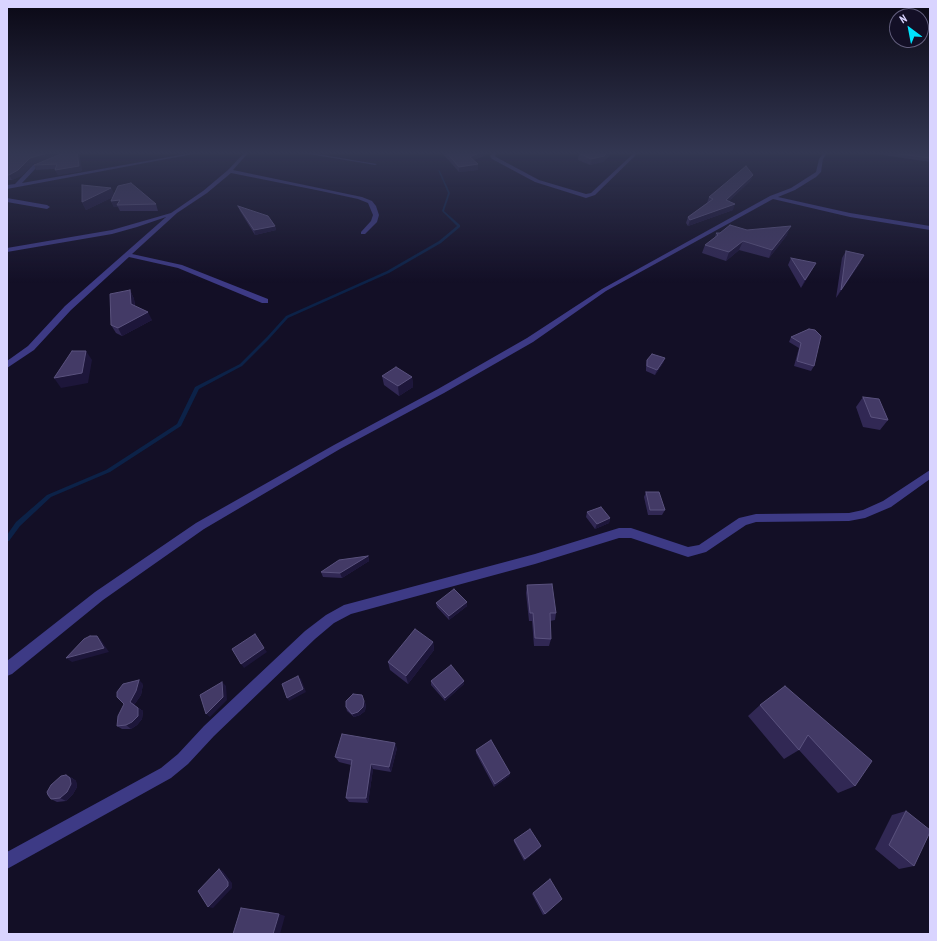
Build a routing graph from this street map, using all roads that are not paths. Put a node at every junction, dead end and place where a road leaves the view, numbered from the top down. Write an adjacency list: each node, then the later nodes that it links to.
1 (199, 196): 7 (street)
2 (351, 196): 9 (street)
3 (775, 196): 4 (street)
4 (772, 197): 8 (street); 15 (street)
5 (7, 200): 6 (street)
6 (47, 207)
7 (175, 212): 10 (street); 11 (street)
8 (930, 228)
9 (363, 233)
10 (7, 250)
11 (128, 255): 12 (street); 13 (street)
12 (265, 301)
13 (7, 365)
14 (930, 474): 16 (street)
15 (7, 669)
16 (7, 861)

